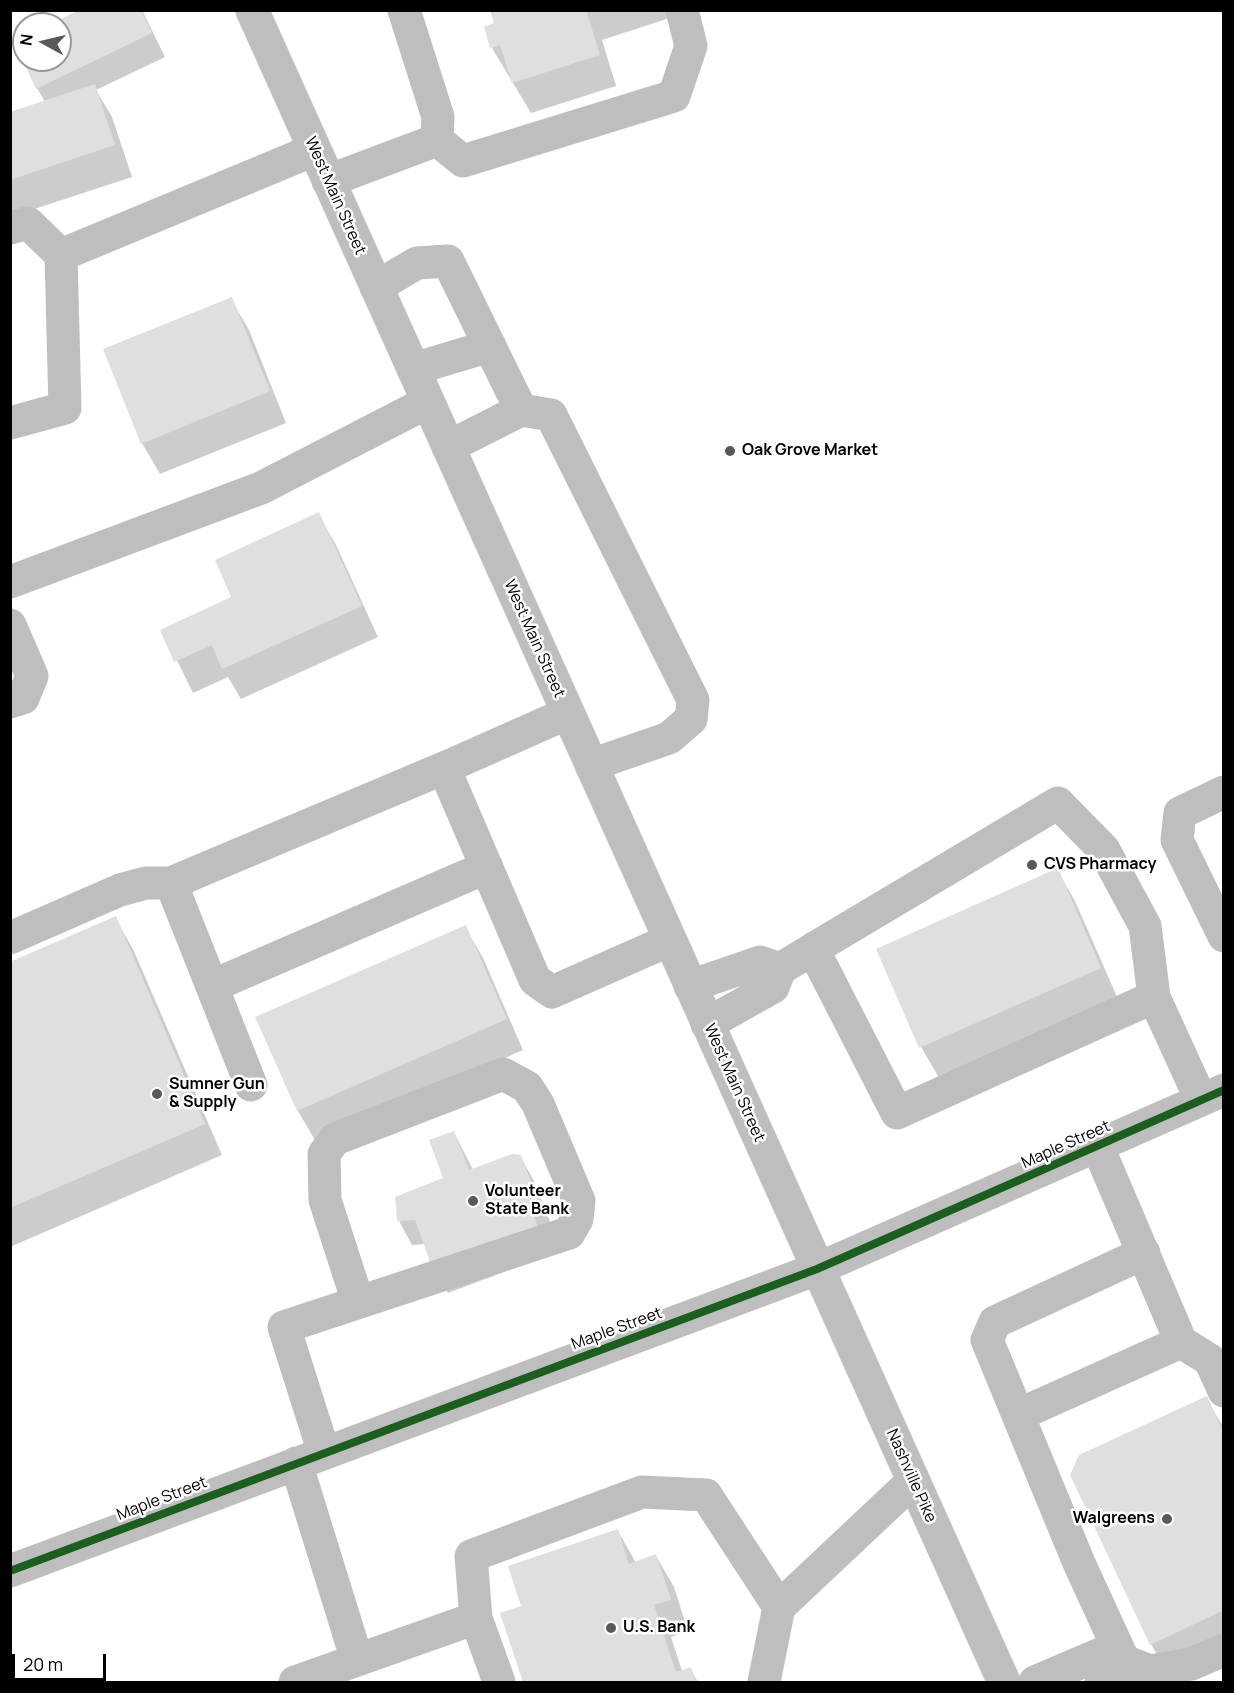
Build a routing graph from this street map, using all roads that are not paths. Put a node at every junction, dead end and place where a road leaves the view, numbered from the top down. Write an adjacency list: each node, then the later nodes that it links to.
1 (252, 10): 5 (main road, West Main Street)
2 (404, 10): 4 (main road)
3 (682, 10): 4 (main road)
4 (437, 140): 6 (main road)
5 (314, 150): 6 (main road, West Main Street); 8 (main road)
6 (328, 181): 9 (main road, West Main Street)
7 (10, 228): 8 (main road)
8 (61, 255): 14 (main road)
9 (376, 286): 10 (main road); 11 (main road, West Main Street)
10 (490, 346): 11 (main road); 13 (main road)
11 (413, 369): 12 (main road, West Main Street)
12 (428, 402): 15 (main road, West Main Street); 16 (main road)
13 (521, 410): 15 (main road); 20 (main road)
14 (10, 423)
15 (448, 447): 19 (main road, West Main Street)
16 (10, 582)
17 (10, 625): 18 (main road)
18 (10, 702)
19 (568, 713): 20 (main road, West Main Street); 21 (main road)
20 (591, 765): 27 (main road, West Main Street)
21 (444, 768): 23 (main road); 24 (main road)
22 (1224, 792): 25 (main road)
23 (486, 867): 27 (main road); 30 (main road)
24 (171, 883): 26 (main road); 30 (main road)
25 (1224, 936)
26 (10, 938)
27 (670, 940): 31 (main road, West Main Street)
28 (813, 949): 29 (main road); 32 (main road); 32 (main road)
29 (780, 969): 31 (main road); 33 (main road)
30 (212, 986): 34 (main road)
31 (690, 986): 33 (main road, West Main Street)
32 (1154, 997): 35 (main road)
33 (707, 1024): 38 (main road, West Main Street)
34 (251, 1085)
35 (1212, 1095): 36 (main road, Maple Street)
36 (1097, 1146): 37 (main road); 38 (main road, Maple Street)
37 (1144, 1253): 40 (main road); 42 (main road)
38 (817, 1269): 43 (main road, Maple Street); 44 (main road, Nashville Pike)
39 (358, 1302): 39 (main road); 43 (main road)
40 (1181, 1342): 41 (main road); 42 (main road)
41 (1224, 1391)
42 (1018, 1415): 49 (main road)
43 (310, 1458): 45 (main road, Maple Street); 50 (main road)
44 (913, 1481): 46 (main road); 54 (main road, Nashville Pike)
45 (10, 1570)
46 (779, 1607): 47 (main road); 53 (main road)
47 (476, 1617): 50 (main road); 52 (main road)
48 (1224, 1650): 49 (main road)
49 (1123, 1659): 55 (main road); 56 (main road)
50 (357, 1660): 51 (main road)
51 (295, 1683)
52 (499, 1683)
53 (764, 1683)
54 (1004, 1683)
55 (1035, 1683)
56 (1101, 1683)

